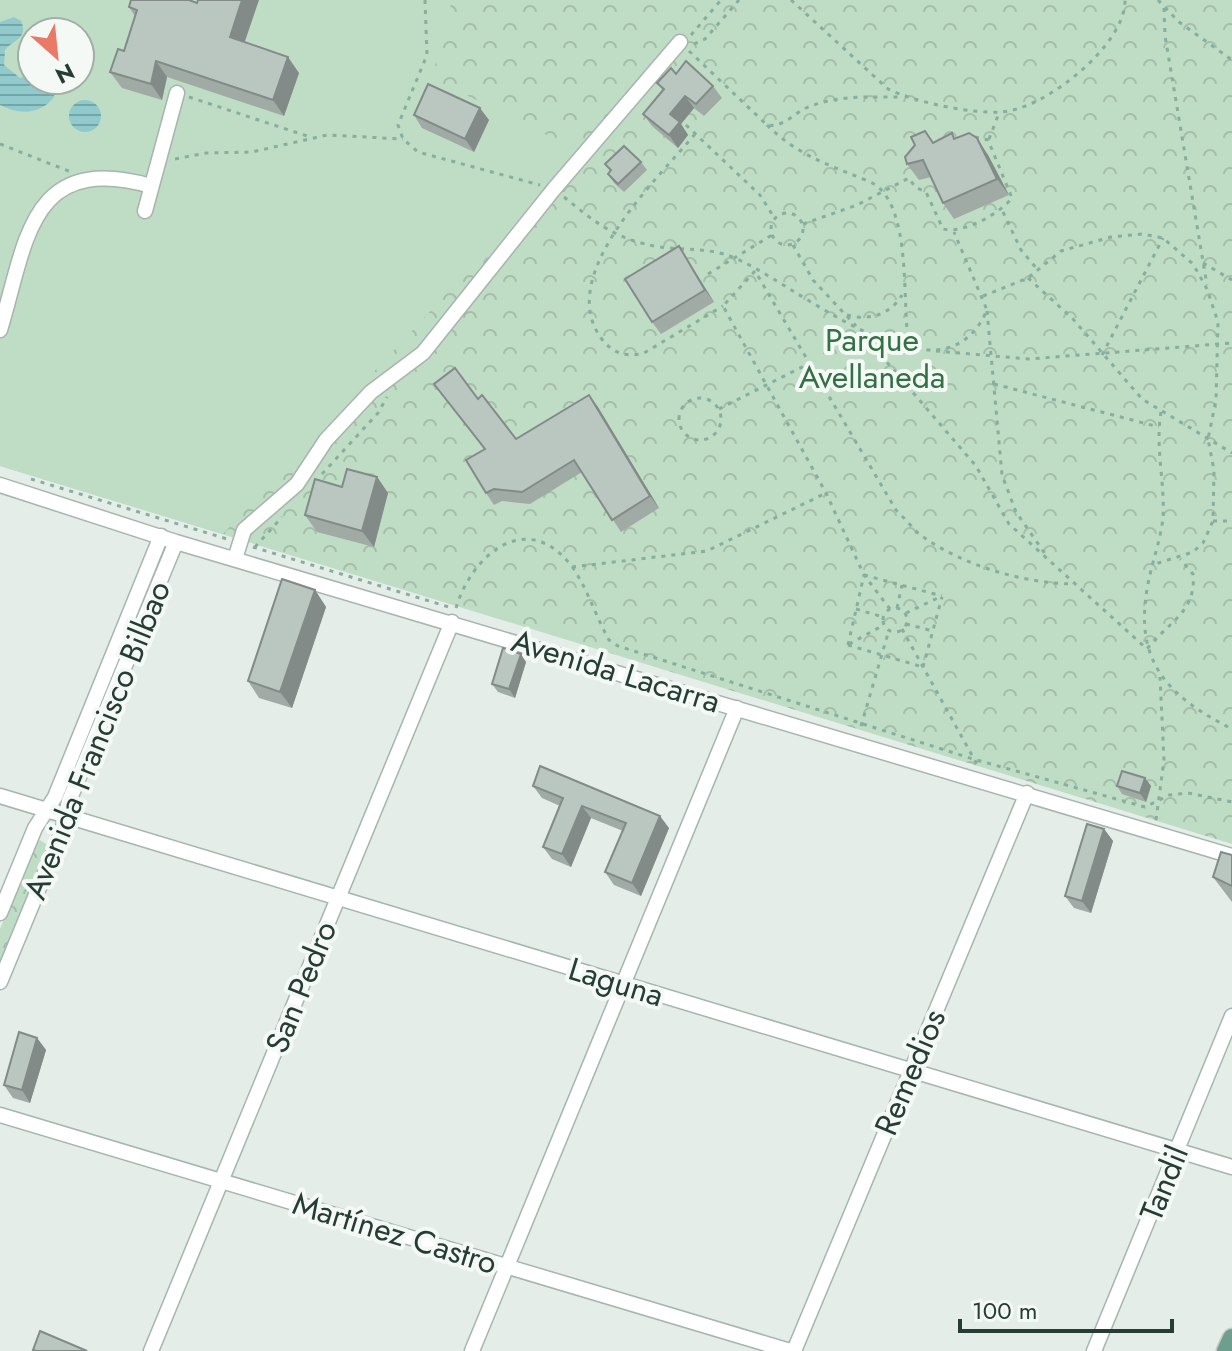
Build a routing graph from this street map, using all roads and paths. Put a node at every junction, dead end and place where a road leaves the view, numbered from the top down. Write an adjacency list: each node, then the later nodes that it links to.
1 (425, 0): 17 (path)
2 (739, 0): 13 (path)
3 (791, 0): 10 (path)
4 (1125, 0): 11 (path)
5 (1158, 0): 6 (path)
6 (1164, 8): 8 (path); 35 (path)
7 (680, 42): 23 (street)
8 (1232, 60)
9 (177, 93): 15 (path); 20 (street)
10 (905, 97): 11 (path); 13 (path)
11 (999, 113): 18 (path)
12 (686, 125): 14 (path)
13 (767, 125): 24 (path)
14 (695, 134): 27 (path); 30 (path)
15 (309, 137): 17 (path); 20 (path)
16 (971, 137): 18 (path)
17 (403, 139): 23 (path)
18 (988, 140): 25 (path)
19 (0, 144): 21 (path)
20 (157, 164): 22 (street)
21 (88, 179): 22 (street); 47 (street)
22 (151, 186): 26 (street)
23 (554, 189): 30 (path); 69 (street)
24 (883, 191): 28 (path); 29 (path); 42 (path)
25 (1002, 210): 29 (path); 36 (path)
26 (145, 211)
27 (775, 219): 28 (path); 31 (path)
28 (803, 224): 33 (path)
29 (954, 232): 43 (path)
30 (613, 233): 34 (path); 44 (path)
31 (772, 235): 33 (path); 34 (path)
32 (1163, 238): 36 (path); 41 (path); 53 (path)
33 (793, 245): 46 (path)
34 (736, 260): 37 (path); 38 (path)
35 (1203, 263): 40 (path); 41 (path)
36 (1038, 270): 39 (path)
37 (755, 271): 44 (path); 48 (path); 55 (path)
38 (708, 274)
39 (1028, 278): 43 (path); 53 (path)
40 (1232, 280)
41 (1207, 289): 50 (path)
42 (903, 294): 46 (path); 51 (path)
43 (983, 296): 45 (path)
44 (723, 306): 56 (path)
45 (987, 310): 52 (path); 54 (path)
46 (844, 314): 48 (path)
47 (0, 330)
48 (860, 331): 51 (path); 73 (path)
49 (1232, 343): 50 (path)
50 (1219, 344): 53 (path); 61 (path)
51 (909, 346): 52 (path)
52 (929, 350): 54 (path)
53 (1102, 355): 54 (path); 59 (path)
54 (990, 357): 57 (path)
55 (809, 363): 56 (path); 75 (path)
56 (767, 384): 58 (path); 64 (path)
57 (994, 384): 60 (path); 73 (path)
58 (719, 409): 58 (path)
59 (1161, 412): 60 (path); 61 (path)
60 (1159, 427): 71 (path)
61 (1208, 439): 62 (path); 65 (path)
62 (1232, 453)
63 (0, 485): 67 (street, Avenida Lacarra)
64 (826, 493): 72 (path); 74 (path)
65 (1213, 521): 66 (path); 70 (path)
66 (1232, 521)
67 (161, 536): 68 (street, Avenida Lacarra); 104 (street, Avenida Francisco Bilbao)
68 (176, 542): 69 (street, Avenida Lacarra); 105 (street, Avenida Francisco Bilbao)
69 (235, 559): 83 (street, Avenida Lacarra)
70 (1180, 559): 71 (path); 90 (path)
71 (1152, 565): 90 (path)
72 (572, 567): 83 (path); 95 (path)
73 (1055, 567): 75 (path)
74 (864, 575): 76 (path); 79 (path); 80 (path)
75 (1073, 584): 90 (path)
76 (902, 585): 77 (path); 78 (path)
77 (942, 596): 81 (path); 88 (path)
78 (897, 608): 80 (path); 81 (path)
79 (856, 609): 82 (path); 89 (path)
80 (890, 609): 82 (path)
81 (905, 614): 84 (path)
82 (883, 617): 85 (path)
83 (452, 622): 94 (street, Avenida Lacarra); 108 (street, San Pedro)
84 (906, 624): 86 (path); 88 (path)
85 (884, 625): 87 (path); 89 (path)
86 (902, 629): 87 (path); 92 (path)
87 (889, 630): 91 (path)
88 (933, 631): 92 (path)
89 (848, 645): 91 (path)
90 (1147, 649): 93 (path)
91 (883, 655): 92 (path); 95 (path)
92 (923, 667): 98 (path)
93 (1160, 677): 96 (path); 102 (path)
94 (737, 708): 97 (street, Avenida Lacarra); 111 (street)
95 (861, 725): 97 (path); 98 (path)
96 (1232, 729)
97 (856, 743): 99 (street, Avenida Lacarra)
98 (973, 759): 99 (path); 102 (path)
99 (988, 782): 100 (street, Avenida Lacarra)
100 (1027, 793): 106 (street, Avenida Lacarra); 113 (street, Remedios)
101 (0, 796): 104 (street, Laguna)
102 (1161, 800): 103 (path); 106 (path)
103 (1232, 802)
104 (47, 811): 105 (street, Laguna); 109 (street, Avenida Francisco Bilbao)
105 (65, 817): 108 (street, Laguna); 110 (street, Avenida Francisco Bilbao)
106 (1153, 832): 107 (street, Avenida Lacarra)
107 (1232, 856)
108 (338, 899): 111 (street, Laguna); 117 (street, San Pedro)
109 (0, 913)
110 (0, 982)
111 (624, 985): 113 (street, Laguna); 118 (street)
112 (1232, 1016): 115 (street, Tandil)
113 (911, 1072): 115 (street, Laguna); 122 (street, Remedios)
114 (0, 1115): 117 (street, Martínez Castro)
115 (1177, 1151): 116 (street, Laguna); 123 (street, Tandil)
116 (1232, 1167)
117 (222, 1181): 118 (street, Martínez Castro); 120 (street, San Pedro)
118 (507, 1267): 121 (street); 122 (street, Martínez Castro)
119 (1232, 1338): 124 (main road)
120 (151, 1351)
121 (472, 1351)
122 (792, 1351)
123 (1094, 1351)
124 (1226, 1351)

